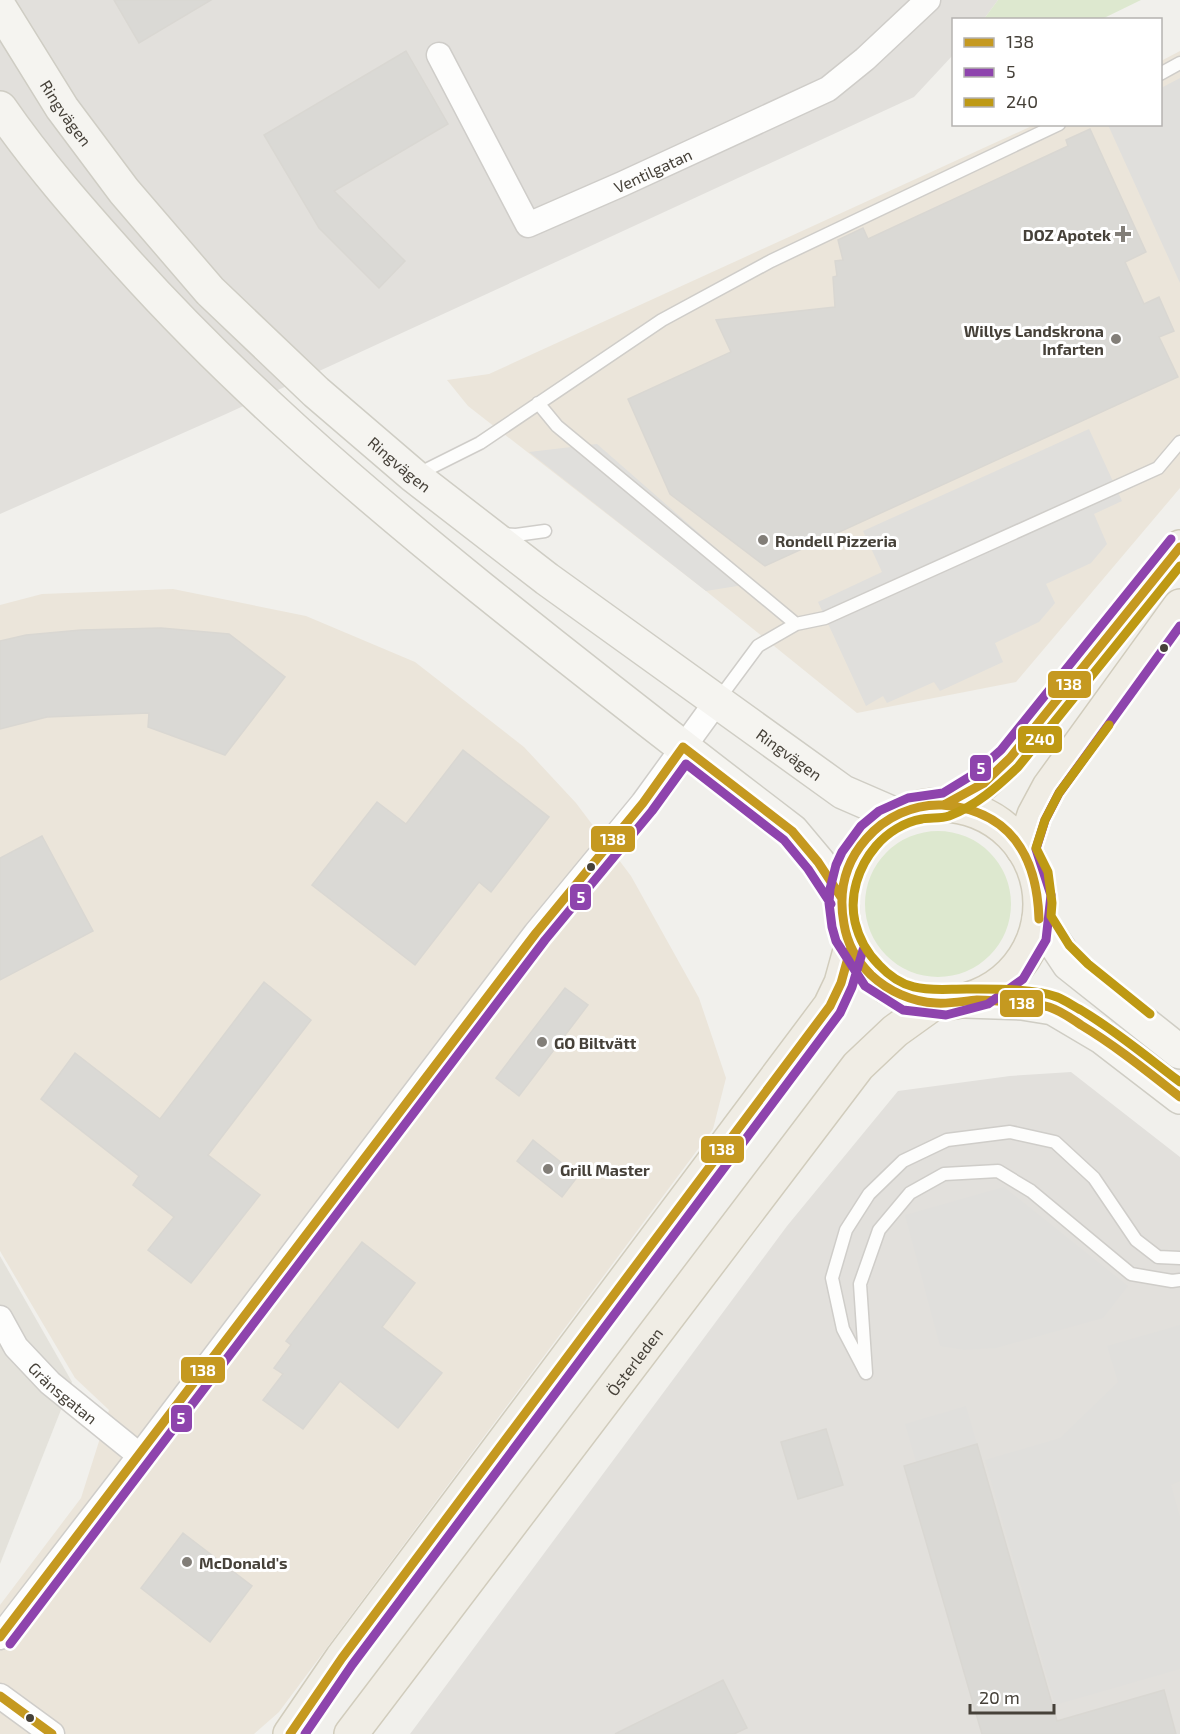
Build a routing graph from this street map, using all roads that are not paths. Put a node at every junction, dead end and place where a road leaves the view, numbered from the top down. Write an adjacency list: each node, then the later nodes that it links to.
1 (928, 0): 3 (street, Ventilgatan)
2 (0, 8): 10 (main road, Ringvägen)
3 (439, 55)
4 (1180, 63): 5 (lane)
5 (1162, 73)
6 (0, 108): 17 (main road)
7 (1055, 126): 8 (lane)
8 (538, 403): 10 (lane); 15 (lane)
9 (1180, 442): 15 (lane)
10 (414, 476): 12 (main road, Ringvägen)
11 (545, 531): 12 (lane)
12 (488, 533): 16 (main road, Ringvägen)
13 (1180, 547): 18 (main road)
14 (1180, 606): 20 (main road)
15 (796, 624): 16 (lane)
16 (717, 701): 17 (street); 19 (main road, Ringvägen)
17 (683, 747): 21 (main road); 32 (street)
18 (944, 805): 19 (main road); 20 (main road)
19 (896, 815): 21 (main road)
20 (1023, 849): 22 (main road)
21 (841, 897): 23 (main road)
22 (1039, 919): 24 (main road); 26 (main road)
23 (851, 947): 24 (main road); 36 (main road)
24 (949, 1002): 25 (main road); 37 (main road, Österleden)
25 (1102, 1037): 27 (main road); 28 (main road)
26 (1180, 1052)
27 (1180, 1097)
28 (1180, 1117)
29 (1180, 1258): 30 (lane)
30 (1180, 1280)
31 (0, 1318): 32 (street, Gränsgatan)
32 (140, 1455): 33 (street)
33 (0, 1636)
34 (0, 1696): 35 (street)
35 (52, 1734)
36 (290, 1734)
37 (351, 1734)

